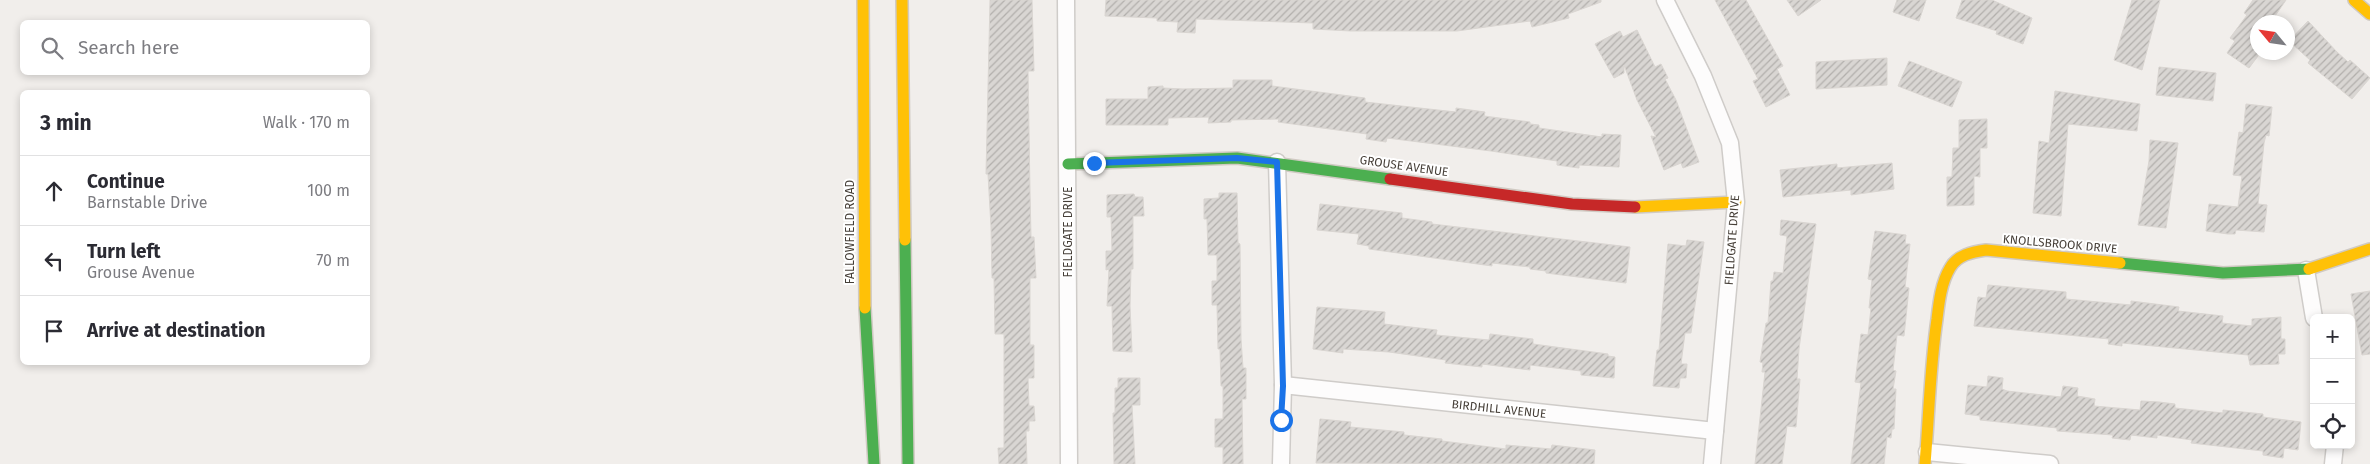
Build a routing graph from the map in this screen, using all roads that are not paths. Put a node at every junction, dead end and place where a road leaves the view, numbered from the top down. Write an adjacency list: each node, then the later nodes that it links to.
1 (863, 0): 17 (street, FALLOWFIELD ROAD)
2 (902, 0): 18 (street)
3 (1066, 0): 8 (street, FIELDGATE DRIVE)
4 (1665, 0): 9 (street, FIELDGATE DRIVE)
5 (2354, 0): 6 (street)
6 (2370, 14)
7 (1277, 162): 8 (street, GROUSE AVENUE); 9 (street, GROUSE AVENUE); 13 (street)
8 (1068, 164): 19 (street, FIELDGATE DRIVE)
9 (1736, 202): 14 (street, FIELDGATE DRIVE)
10 (2370, 249): 11 (street, KNOLLSBROOK DRIVE)
11 (2306, 270): 12 (street); 16 (street, KNOLLSBROOK DRIVE)
12 (2313, 314)
13 (1283, 386): 14 (street, BIRDHILL AVENUE); 20 (street)
14 (1715, 431): 21 (street, FIELDGATE DRIVE)
15 (2335, 449): 23 (street)
16 (1926, 458): 22 (street)
17 (874, 464)
18 (908, 464)
19 (1069, 464)
20 (1281, 464)
21 (1712, 464)
22 (2050, 464)
23 (2333, 464)

